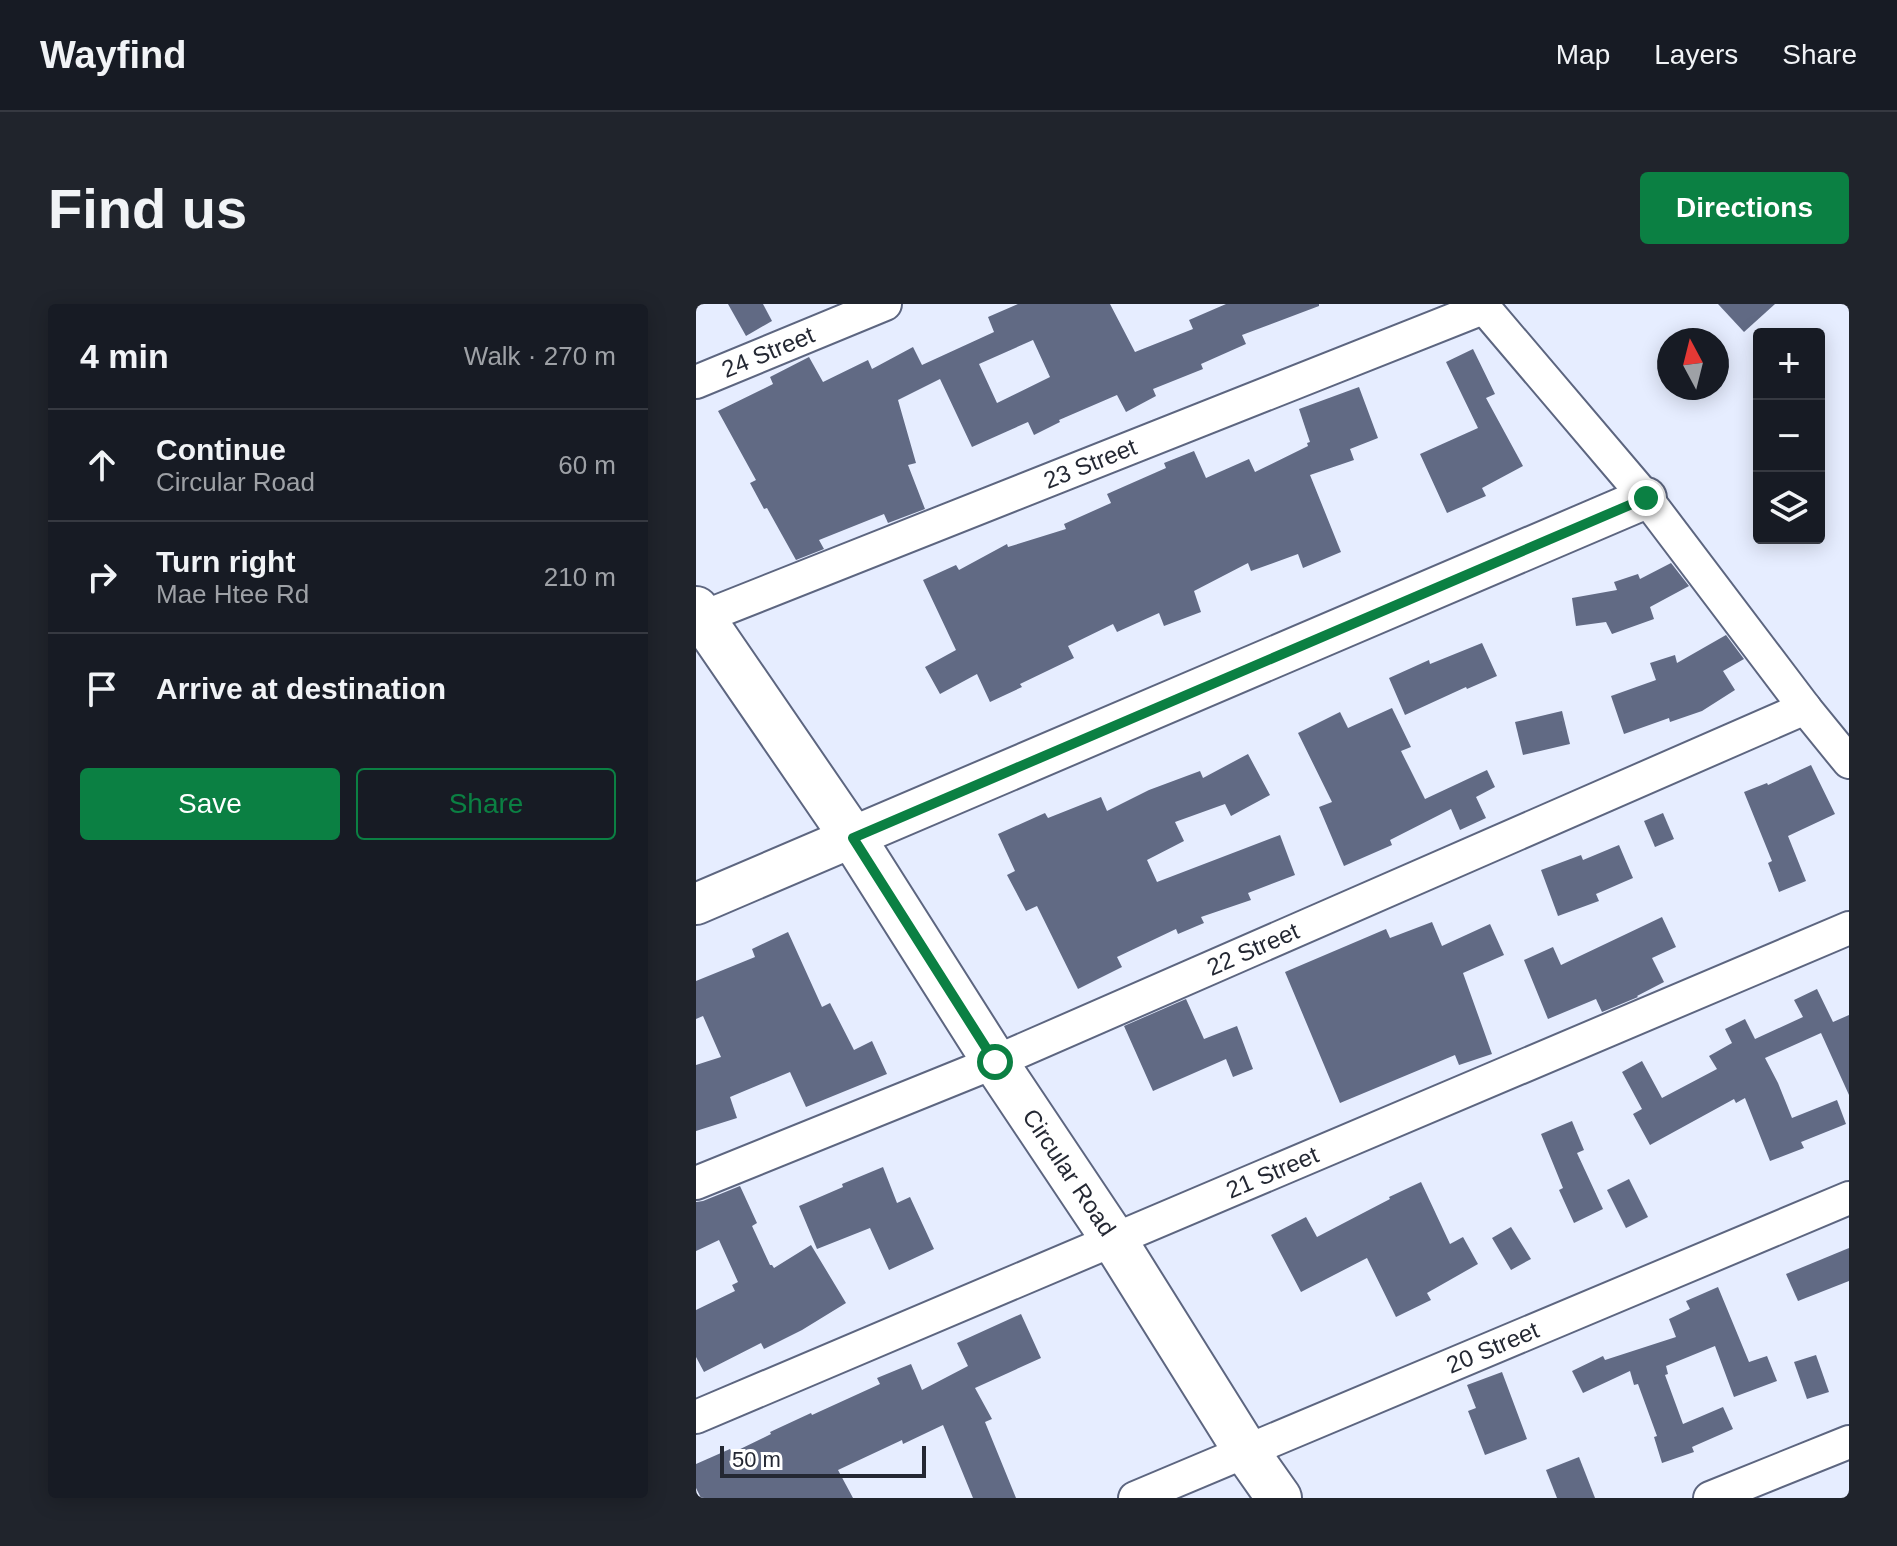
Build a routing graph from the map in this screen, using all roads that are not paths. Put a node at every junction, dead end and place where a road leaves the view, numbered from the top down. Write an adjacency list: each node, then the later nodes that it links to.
1 (885, 304): 3 (street, 24 Street)
2 (1482, 306): 4 (street); 5 (street, 23 Street)
3 (696, 382)
4 (1646, 498): 6 (street); 8 (street)
5 (698, 615): 8 (main road, Circular Road)
6 (1805, 708): 7 (street); 11 (street, 22 Street)
7 (1849, 762)
8 (853, 838): 9 (street); 11 (main road, Circular Road)
9 (696, 904)
10 (1849, 928): 14 (street, 21 Street)
11 (995, 1062): 12 (street, 22 Street); 14 (main road, Circular Road)
12 (696, 1183)
13 (1849, 1198): 17 (street, 20 Street)
14 (1114, 1240): 15 (street, 21 Street); 17 (main road, Circular Road)
15 (696, 1417)
16 (1849, 1442): 20 (street)
17 (1246, 1451): 18 (street, 20 Street); 19 (main road, Circular Road)
18 (1135, 1498)
19 (1279, 1498)
20 (1710, 1498)

